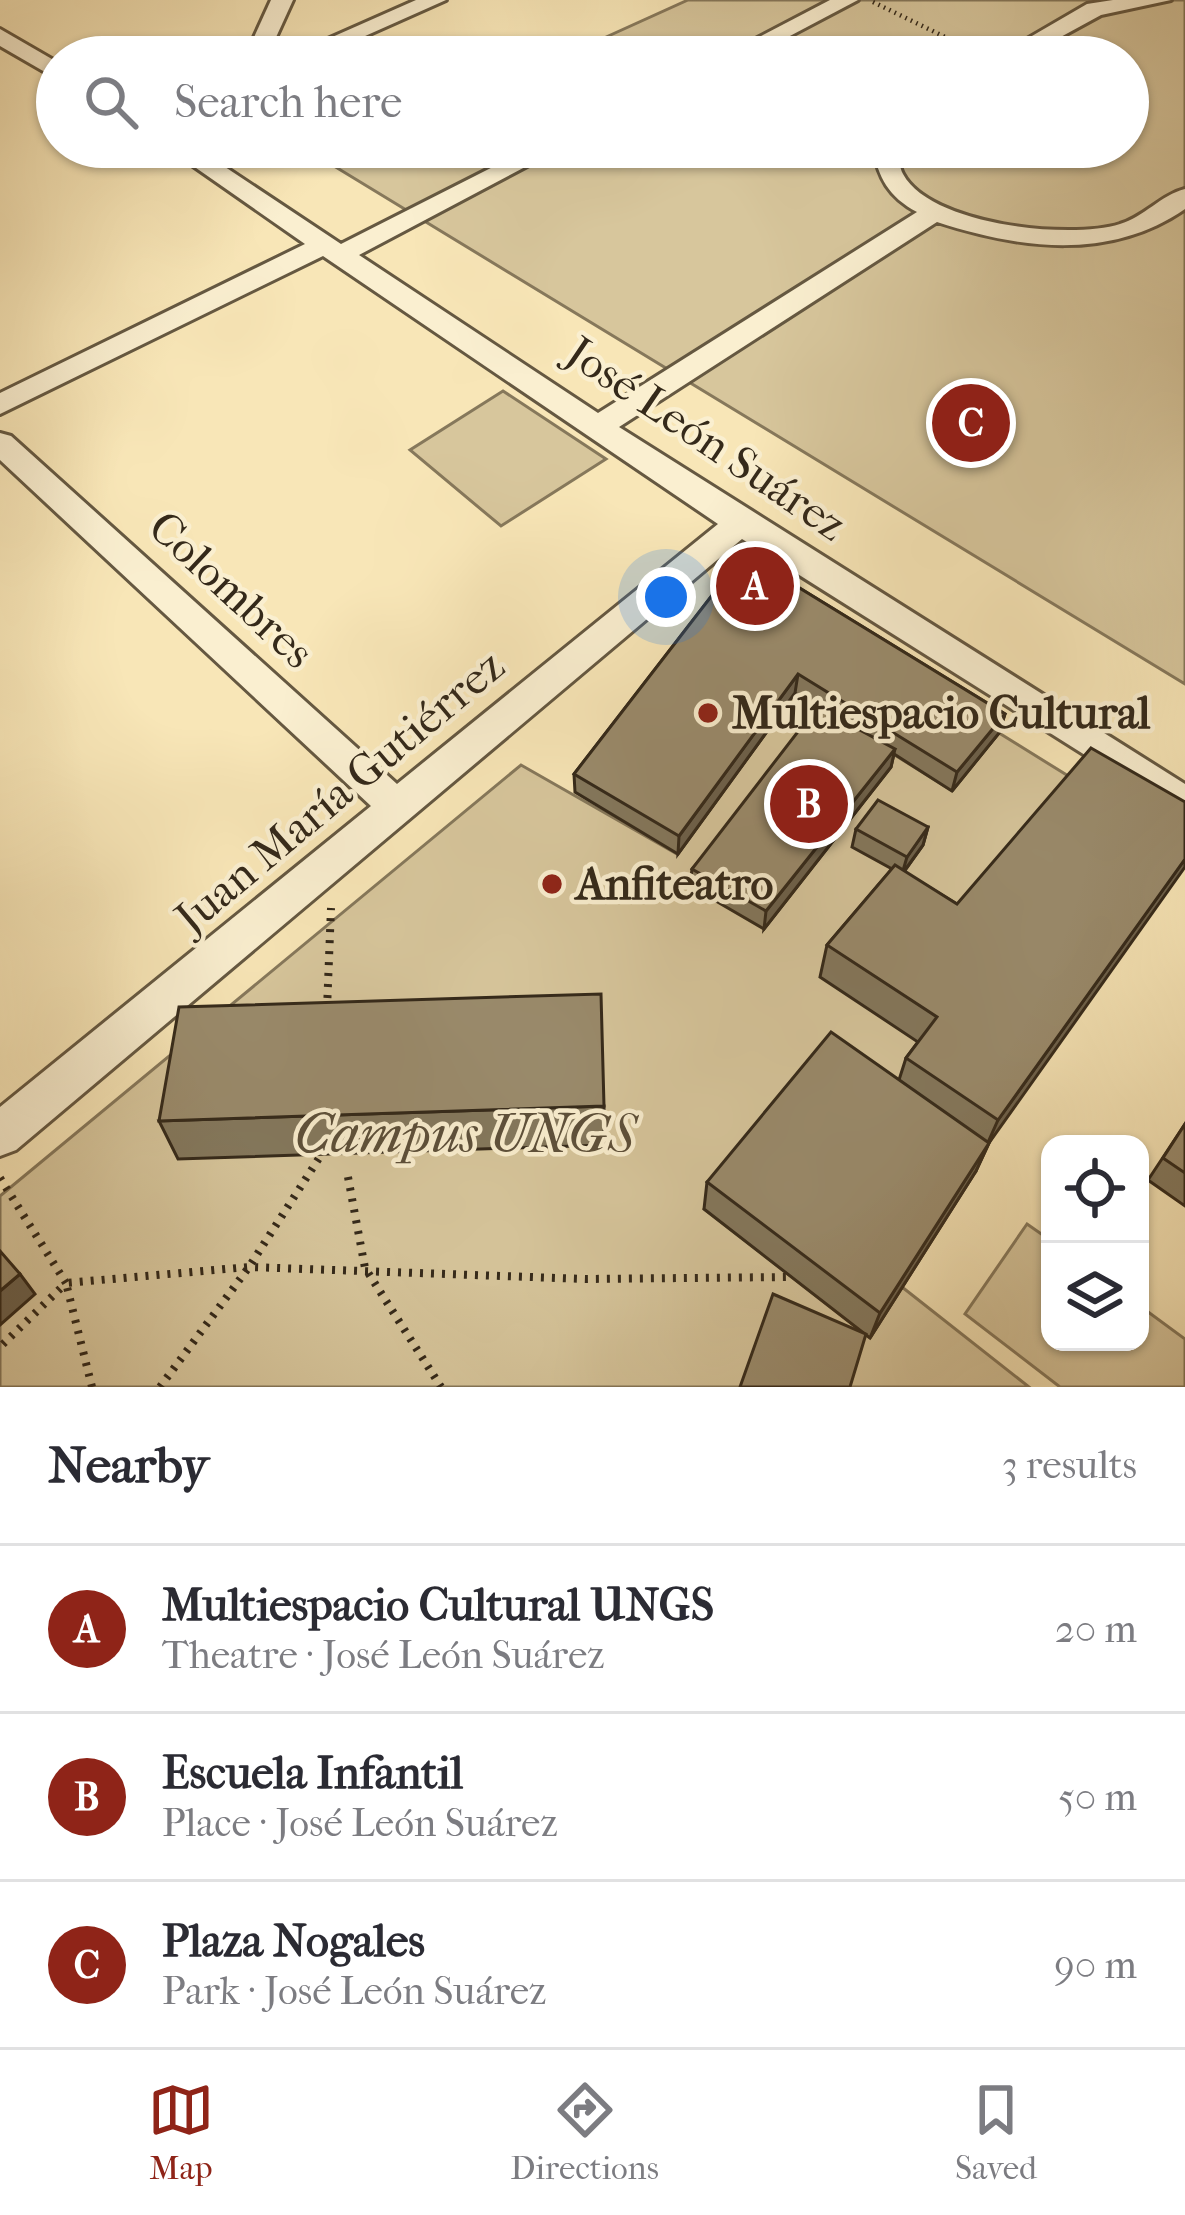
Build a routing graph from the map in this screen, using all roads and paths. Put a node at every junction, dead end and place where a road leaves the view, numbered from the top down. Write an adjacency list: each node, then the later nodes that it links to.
1 (282, 0): 9 (street)
2 (435, 0): 10 (street)
3 (847, 0): 11 (street)
4 (870, 0): 12 (path)
5 (1160, 0): 13 (street)
6 (1172, 0): 7 (street)
7 (1185, 1)
8 (0, 36): 14 (street)
9 (266, 36)
10 (348, 36)
11 (774, 36)
12 (943, 36)
13 (1046, 36)
14 (29, 55): 15 (street); 16 (street)
15 (36, 59)
16 (0, 66)
17 (210, 168): 22 (street, José León Suárez)
18 (506, 168): 22 (street)
19 (890, 168): 21 (street)
20 (1185, 197): 21 (street)
21 (938, 211): 24 (street)
22 (334, 249): 23 (street); 24 (street, José León Suárez)
23 (0, 405)
24 (601, 425): 26 (street, José León Suárez)
25 (0, 443): 28 (street, Colombres)
26 (740, 523): 27 (street, José León Suárez); 28 (street, Juan María Gutiérrez)
27 (1185, 803)
28 (397, 807): 29 (street, Juan María Gutiérrez)
29 (332, 862): 30 (path); 31 (street, Juan María Gutiérrez)
30 (326, 1031)
31 (0, 1135)
32 (321, 1155): 35 (path)
33 (348, 1177): 36 (path)
34 (0, 1178): 38 (path)
35 (249, 1267): 36 (path); 38 (path); 41 (path)
36 (365, 1268): 37 (path); 42 (path)
37 (789, 1277)
38 (66, 1283): 39 (path); 40 (path)
39 (0, 1347)
40 (92, 1387)
41 (160, 1387)
42 (441, 1387)

